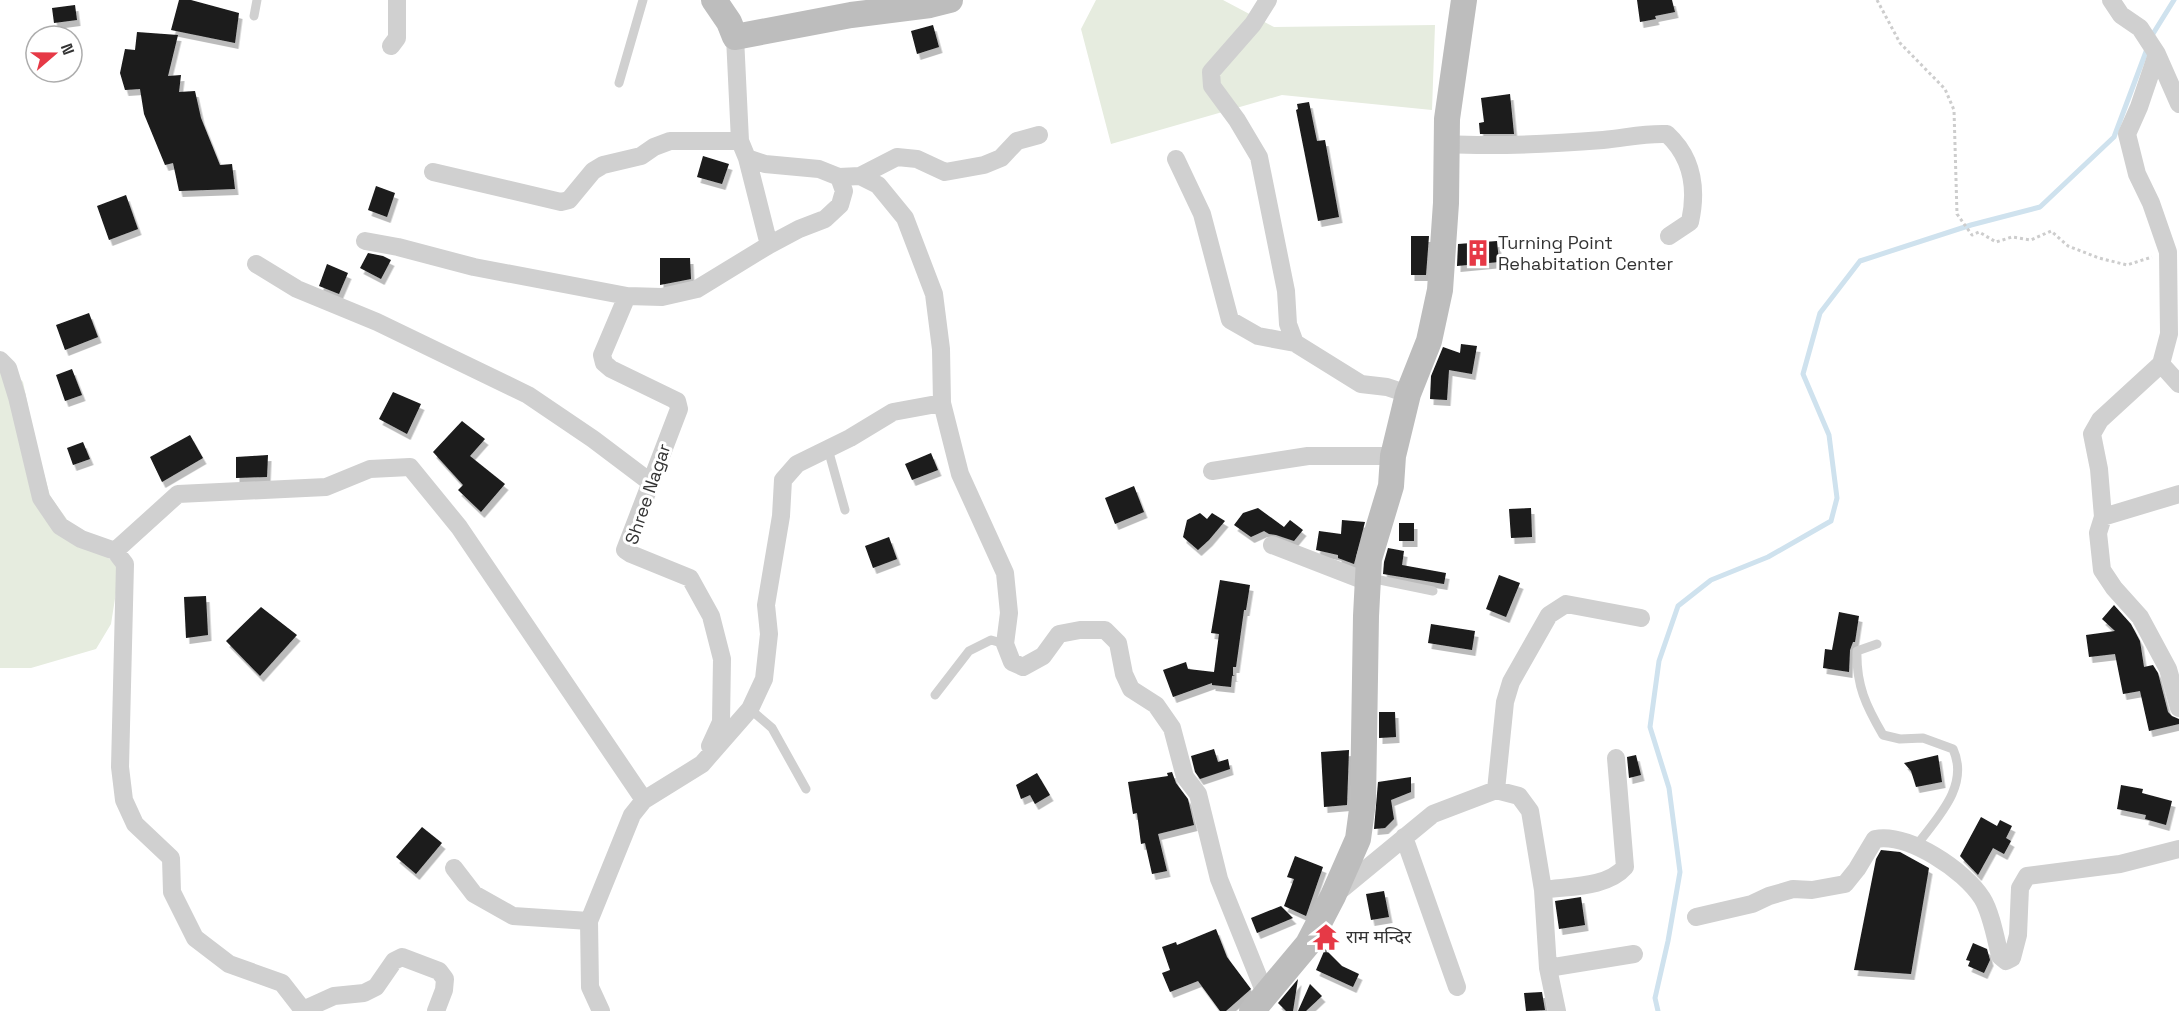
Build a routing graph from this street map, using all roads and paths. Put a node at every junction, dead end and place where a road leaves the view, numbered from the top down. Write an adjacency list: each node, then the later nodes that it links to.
1 (257, 0): 10 (lane)
2 (397, 0): 12 (street)
3 (643, 0): 14 (lane)
4 (714, 0): 11 (street)
5 (950, 0): 11 (street)
6 (1268, 0): 29 (street)
7 (1464, 0): 17 (street)
8 (1876, 0): 26 (path)
9 (2111, 0): 13 (street)
10 (254, 16)
11 (735, 37): 18 (street)
12 (391, 46)
13 (2157, 54): 15 (street); 26 (street)
14 (619, 83)
15 (2179, 104)
16 (1039, 135): 21 (street)
17 (1447, 144): 23 (street); 33 (street)
18 (743, 149): 20 (street); 22 (street); 25 (street)
19 (1176, 159): 29 (street)
20 (433, 172)
21 (860, 176): 22 (street); 34 (street)
22 (839, 177): 25 (street)
23 (1669, 236)
24 (365, 241): 28 (street)
25 (769, 245): 28 (street)
26 (2173, 250): 31 (street)
27 (256, 264): 38 (street)
28 (627, 296): 38 (street, Shree Nagar)
29 (1294, 343): 33 (street)
30 (0, 360): 43 (street)
31 (2161, 364): 32 (street); 41 (street)
32 (2179, 384)
33 (1408, 394): 36 (street)
34 (942, 403): 35 (street); 47 (street)
35 (828, 449): 40 (lane); 51 (street)
36 (1393, 456): 37 (street); 44 (street)
37 (1212, 471)
38 (650, 482): 53 (street, Shree Nagar)
39 (2179, 494): 41 (street)
40 (845, 510)
41 (2103, 517): 50 (street)
42 (1272, 545): 44 (street)
43 (115, 551): 56 (street); 69 (street)
44 (1368, 580): 45 (lane); 62 (street)
45 (1433, 591)
46 (1641, 618): 55 (street)
47 (1005, 644): 49 (lane); 68 (street)
48 (1877, 644): 58 (lane)
49 (935, 695)
50 (2179, 708)
51 (750, 709): 53 (street); 54 (lane)
52 (1616, 758): 61 (street)
53 (702, 764): 56 (street)
54 (806, 789)
55 (1496, 790): 57 (street); 61 (street)
56 (644, 800): 64 (street)
57 (1404, 837): 62 (street); 67 (street)
58 (1916, 846): 59 (street); 63 (street)
59 (2179, 849)
60 (454, 868): 64 (street)
61 (1543, 890): 66 (street)
62 (1333, 896): 68 (street)
63 (1696, 917)
64 (589, 921): 71 (street)
65 (1634, 954): 66 (street)
66 (1548, 968): 72 (street)
67 (1457, 987)
68 (1259, 1004)
69 (302, 1010): 70 (street)
70 (435, 1011)
71 (601, 1011)
72 (1557, 1011)

